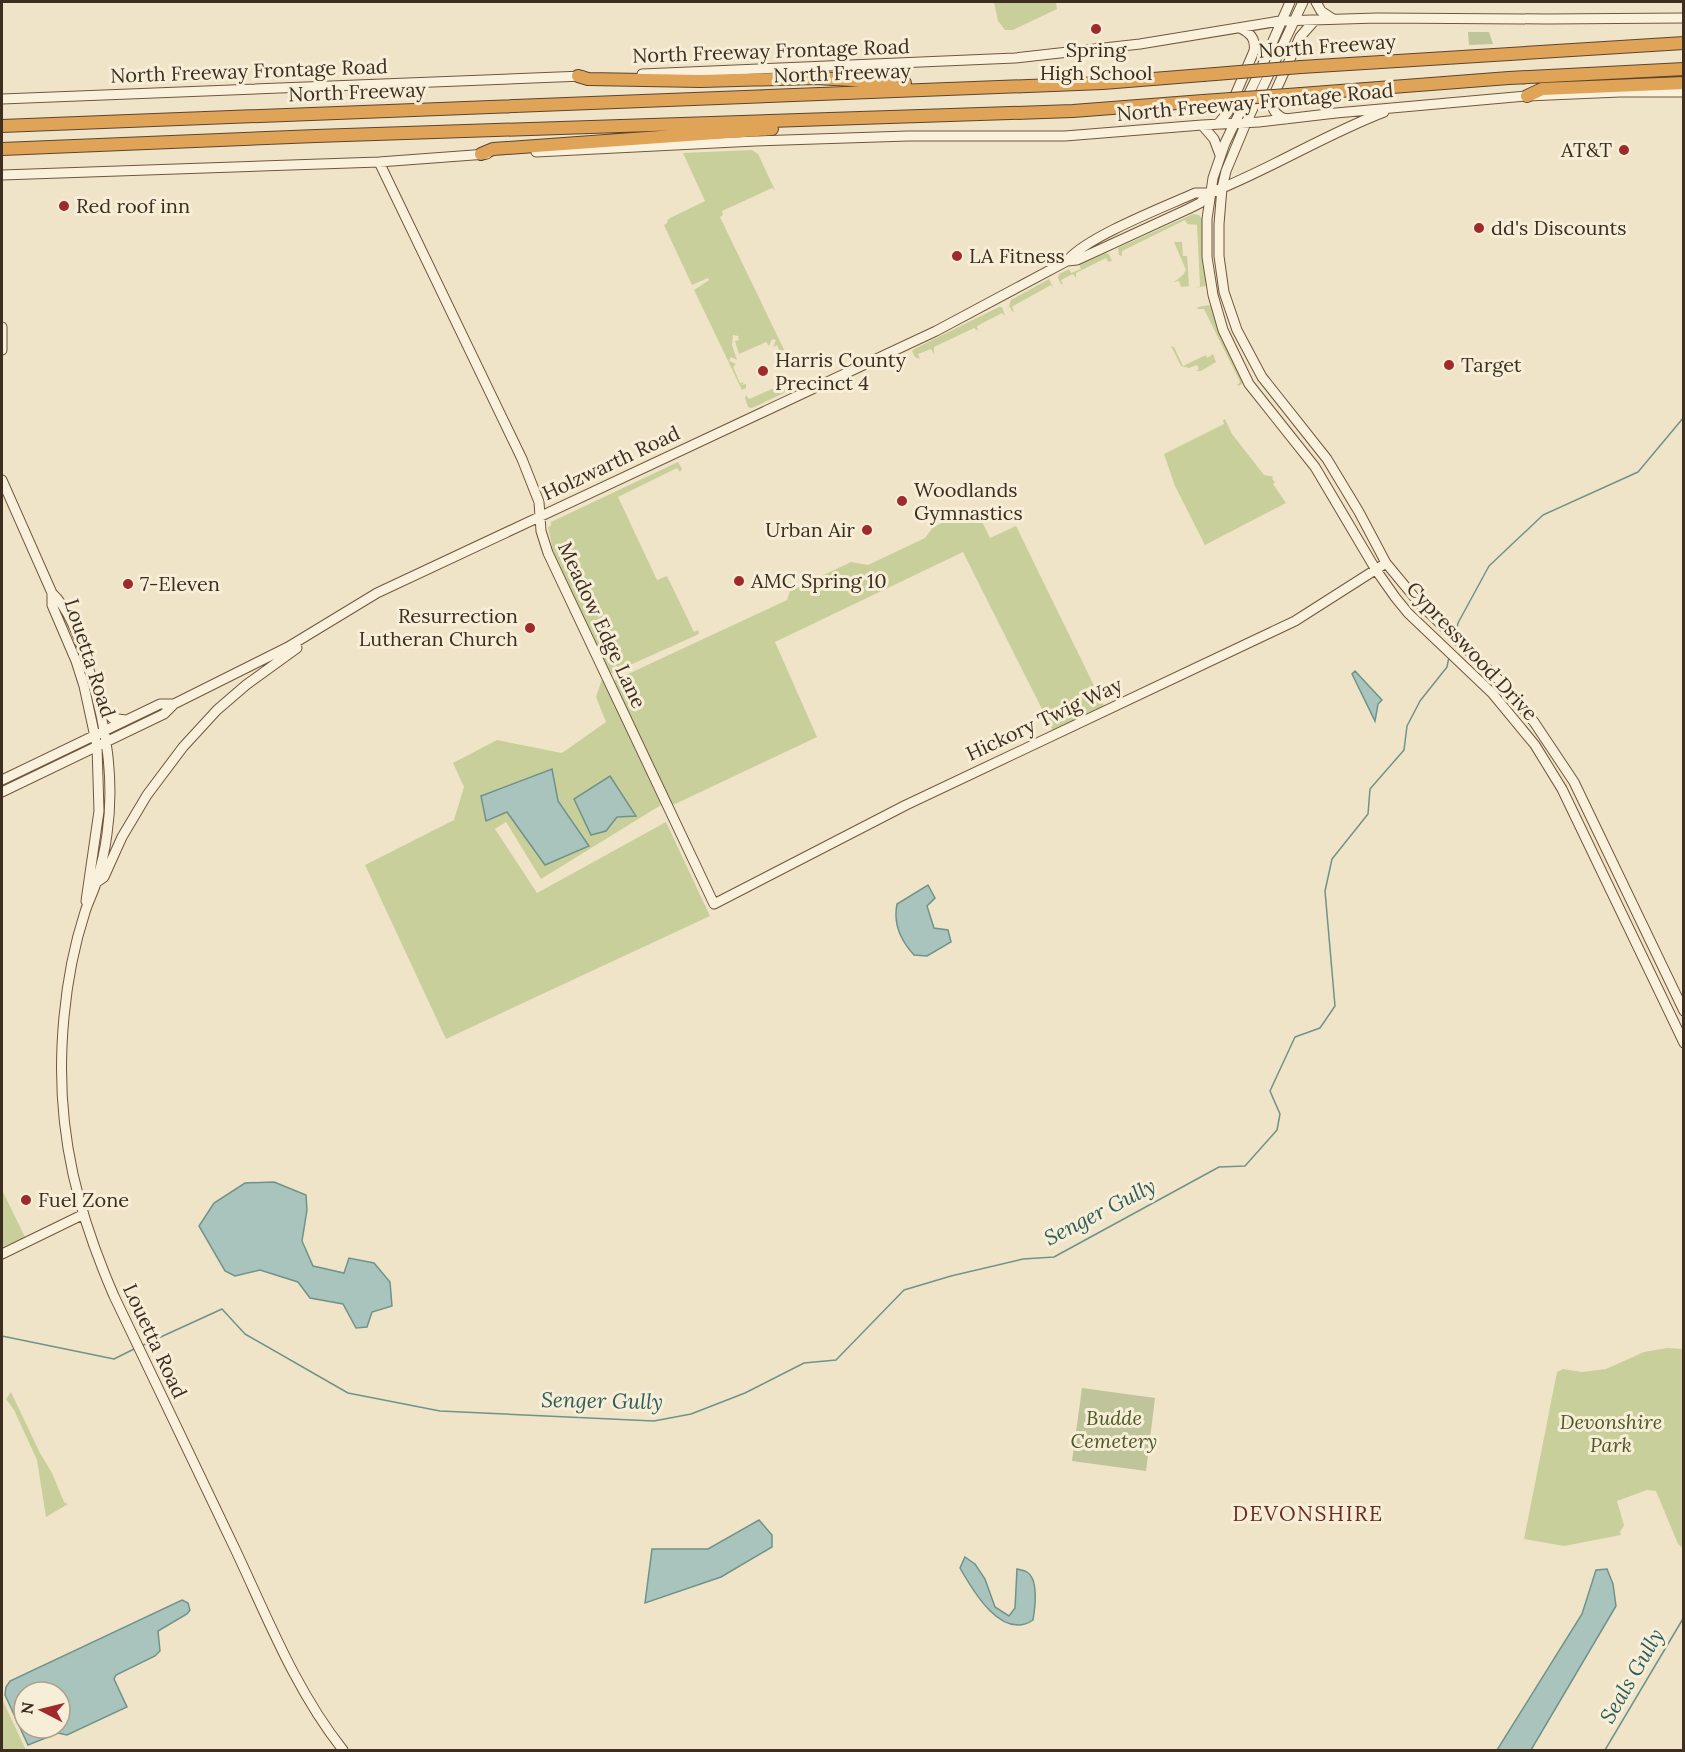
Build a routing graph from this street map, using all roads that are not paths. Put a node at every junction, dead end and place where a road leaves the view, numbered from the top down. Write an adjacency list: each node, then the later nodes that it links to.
1 (1290, 2): 7 (main road, Cypresswood Drive)
2 (1303, 2): 8 (main road, Cypresswood Drive)
3 (1316, 2): 6 (main road)
4 (1683, 18): 6 (main road, North Freeway Frontage Road)
5 (1315, 20): 6 (main road, North Freeway Frontage Road); 8 (main road, North Freeway Frontage Road); 20 (main road)
6 (1333, 20)
7 (1280, 21): 8 (main road, North Freeway Frontage Road); 9 (main road, North Freeway Frontage Road); 21 (main road, Cypresswood Drive)
8 (1294, 21): 22 (main road, Cypresswood Drive)
9 (1240, 28): 12 (main road, North Freeway Frontage Road); 24 (main road)
10 (1683, 43): 14 (highway, North Freeway, bridge)
11 (1683, 69): 19 (highway, bridge)
12 (578, 76): 14 (highway); 17 (main road, North Freeway Frontage Road)
13 (1683, 83): 16 (highway)
14 (990, 86): 25 (highway, North Freeway)
15 (1683, 92): 16 (main road, North Freeway Frontage Road)
16 (1527, 96): 18 (main road, North Freeway Frontage Road)
17 (2, 99)
18 (1394, 108): 20 (main road, North Freeway Frontage Road); 31 (main road, Holzwarth Road)
19 (929, 116): 26 (highway); 27 (highway)
20 (1286, 119): 22 (main road, North Freeway Frontage Road)
21 (1235, 123): 22 (main road, North Freeway Frontage Road); 24 (main road, North Freeway Frontage Road); 28 (main road, Cypresswood Drive)
22 (1246, 123): 31 (main road, Cypresswood Drive)
23 (1202, 124): 24 (main road, North Freeway Frontage Road); 27 (main road, North Freeway Frontage Road); 28 (main road)
24 (1218, 124)
25 (2, 126)
26 (2, 149)
27 (481, 154): 29 (main road, North Freeway Frontage Road)
28 (1220, 155): 32 (main road, Cypresswood Drive)
29 (379, 162): 30 (main road, North Freeway Frontage Road); 43 (main road, Meadow Edge Lane)
30 (5, 176)
31 (1222, 188): 32 (main road, Holzwarth Road); 38 (main road, Cypresswood Drive)
32 (1209, 194): 33 (main road, Holzwarth Road); 34 (main road, Cypresswood Drive); 35 (main road, Holzwarth Road)
33 (1188, 208): 34 (main road); 35 (main road, Holzwarth Road)
34 (1207, 218): 39 (main road, Cypresswood Drive)
35 (1067, 261): 43 (main road, Holzwarth Road)
36 (2, 327): 37 (main road)
37 (2, 350)
38 (1262, 377): 39 (main road); 40 (main road, Cypresswood Drive)
39 (1249, 384): 41 (main road, Cypresswood Drive)
40 (1327, 459): 41 (main road); 44 (main road, Cypresswood Drive)
41 (1315, 466): 45 (main road, Cypresswood Drive)
42 (2, 480): 46 (main road, Louetta Road)
43 (540, 516): 49 (main road, Holzwarth Road); 62 (main road, Meadow Edge Lane)
44 (1386, 562): 45 (main road, Hickory Twig Way); 47 (main road, Cypresswood Drive)
45 (1376, 570): 48 (main road, Cypresswood Drive); 62 (main road, Hickory Twig Way)
46 (52, 592): 50 (main road, Louetta Road); 54 (main road, Louetta Road)
47 (1420, 604): 48 (main road); 64 (main road, Cypresswood Drive)
48 (1408, 613): 65 (main road, Cypresswood Drive)
49 (311, 633): 51 (main road, Holzwarth Road); 61 (main road)
50 (99, 704): 52 (main road); 53 (main road, Louetta Road)
51 (174, 704): 52 (main road, Holzwarth Road); 55 (main road, Holzwarth Road)
52 (125, 720): 53 (main road, Holzwarth Road)
53 (105, 730): 54 (main road, Holzwarth Road); 55 (main road, Louetta Road)
54 (95, 734): 56 (main road, Louetta Road); 59 (main road, Holzwarth Road)
55 (107, 741): 56 (main road, Holzwarth Road); 61 (main road, Louetta Road)
56 (97, 746): 57 (main road, Holzwarth Road); 58 (main road, Louetta Road)
57 (76, 756): 58 (main road); 60 (main road, Holzwarth Road)
58 (99, 770): 63 (main road, Louetta Road)
59 (2, 780)
60 (2, 792)
61 (96, 882): 63 (main road, Louetta Road)
62 (714, 904)
63 (85, 912): 66 (main road, Louetta Road)
64 (1683, 1011)
65 (1683, 1043)
66 (82, 1215): 67 (main road); 68 (main road, Louetta Road)
67 (2, 1254)
68 (343, 1750)

